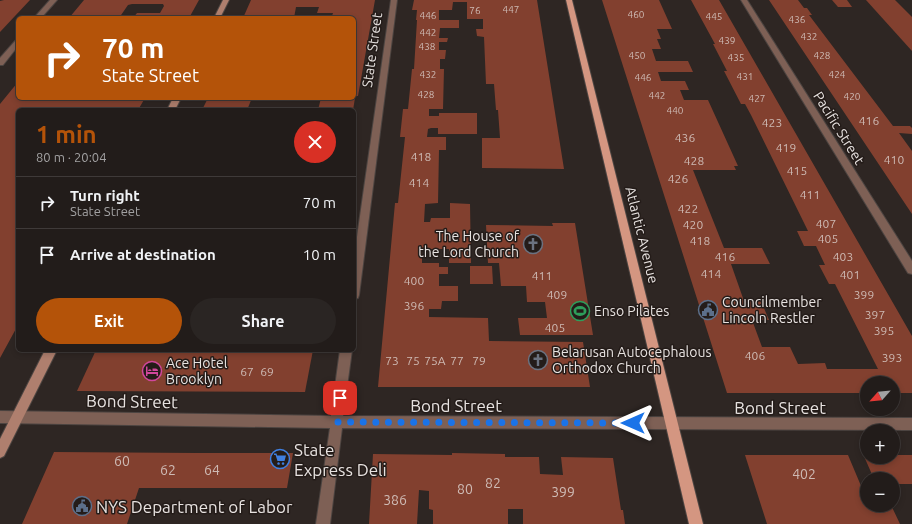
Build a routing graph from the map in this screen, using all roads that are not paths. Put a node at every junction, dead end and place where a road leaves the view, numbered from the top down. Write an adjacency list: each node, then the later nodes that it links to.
1 (54, 0): 6 (street)
2 (226, 0): 7 (main road)
3 (394, 0): 11 (street, State Street)
4 (569, 0): 17 (main road, Atlantic Avenue)
5 (744, 0): 10 (street, Pacific Street)
6 (39, 16)
7 (218, 16)
8 (16, 43): 9 (street)
9 (0, 63)
10 (912, 270)
11 (356, 280)
12 (50, 352): 14 (main road)
13 (346, 352): 16 (street)
14 (18, 416): 15 (street, Bond Street); 16 (street, Bond Street); 19 (main road)
15 (0, 417)
16 (337, 422): 17 (street, Bond Street); 20 (street)
17 (672, 423): 18 (street, Bond Street); 21 (main road, Atlantic Avenue)
18 (912, 424)
19 (0, 452)
20 (323, 524)
21 (696, 524)

